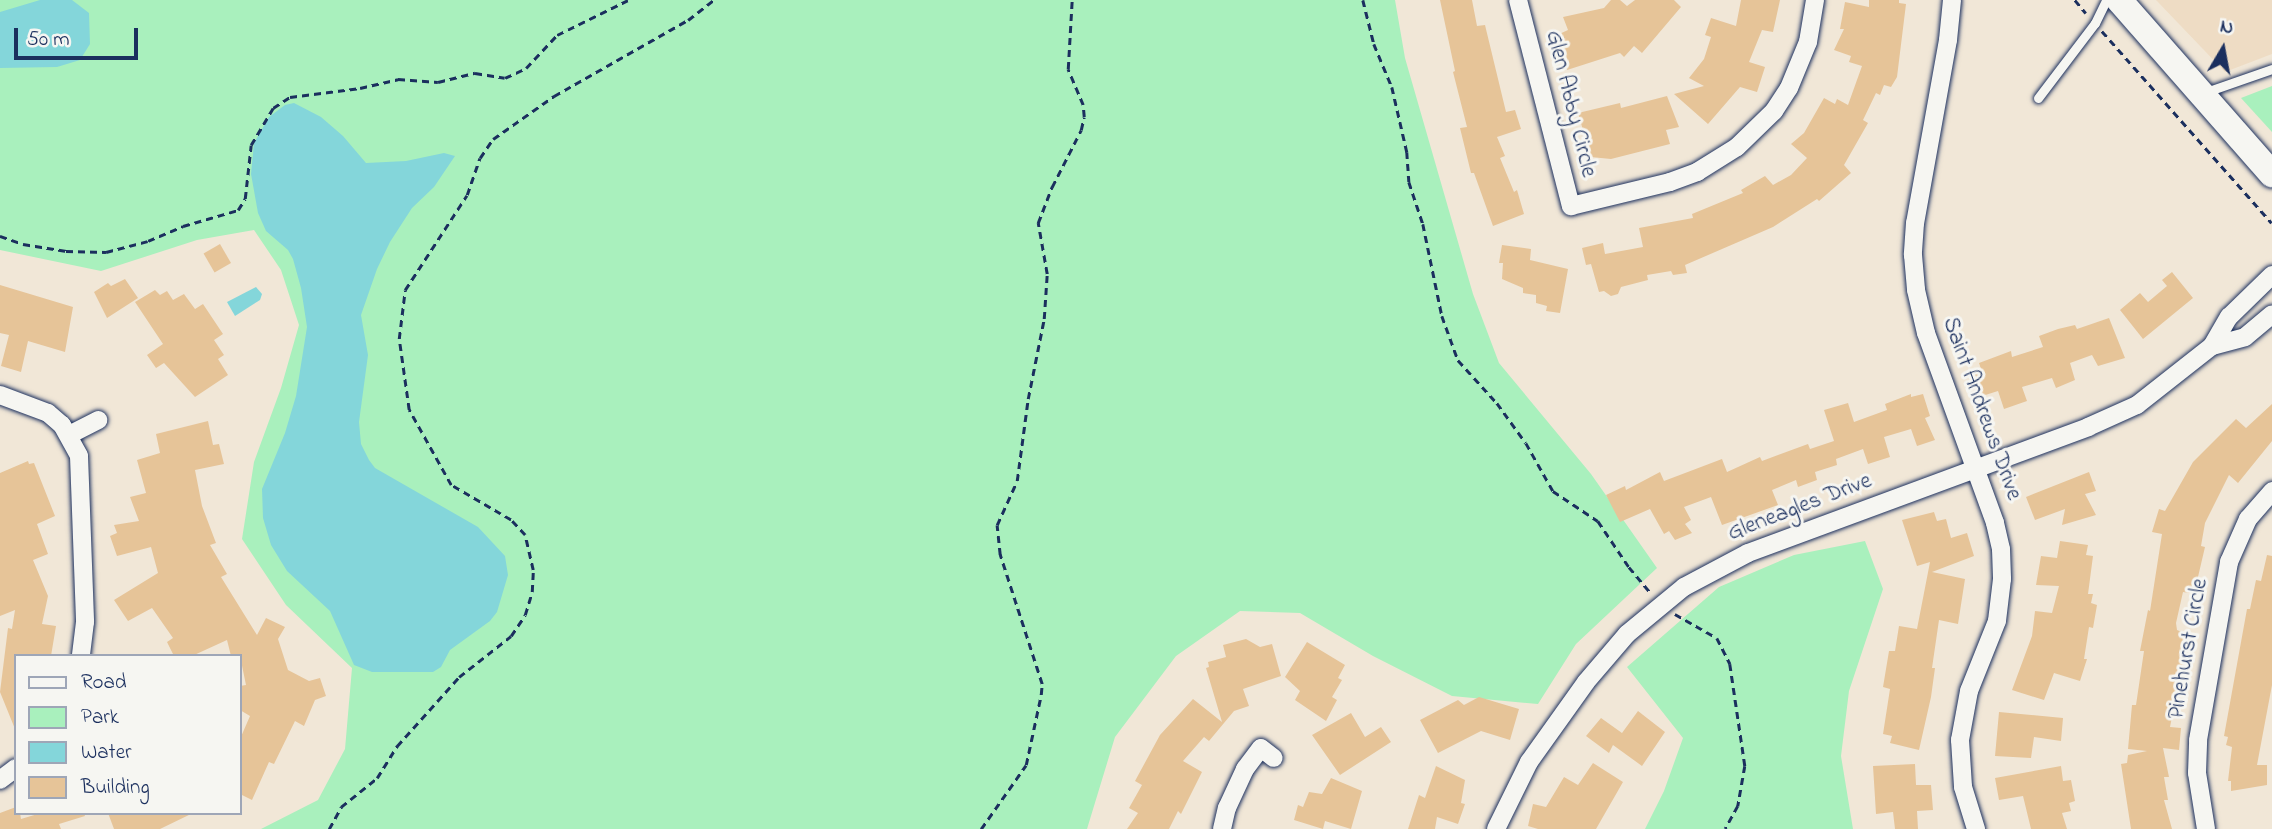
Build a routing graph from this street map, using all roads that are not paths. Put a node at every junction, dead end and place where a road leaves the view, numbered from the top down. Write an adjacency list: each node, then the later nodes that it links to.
1 (1518, 0): 2 (street, Glen Abby Circle)
2 (1815, 0)
3 (1952, 0): 17 (street, Saint Andrews Drive)
4 (2106, 0): 8 (lane)
5 (2119, 0): 7 (street)
6 (2272, 69): 7 (lane)
7 (2202, 93): 9 (street)
8 (2038, 98)
9 (2265, 162)
10 (2272, 275): 11 (street, Gleneagles Drive)
11 (2242, 304): 12 (street); 13 (street, Gleneagles Drive)
12 (2267, 319): 13 (street, Gleneagles Drive)
13 (2212, 345): 17 (street, Gleneagles Drive)
14 (0, 395): 16 (street)
15 (98, 420): 16 (street)
16 (69, 435): 19 (street)
17 (1975, 469): 22 (street, Gleneagles Drive); 23 (street, Saint Andrews Drive)
18 (2272, 491): 24 (street, Pinehurst Circle)
19 (81, 654)
20 (1274, 758): 21 (street)
21 (1222, 829)
22 (1496, 829)
23 (1976, 829)
24 (2206, 829)

